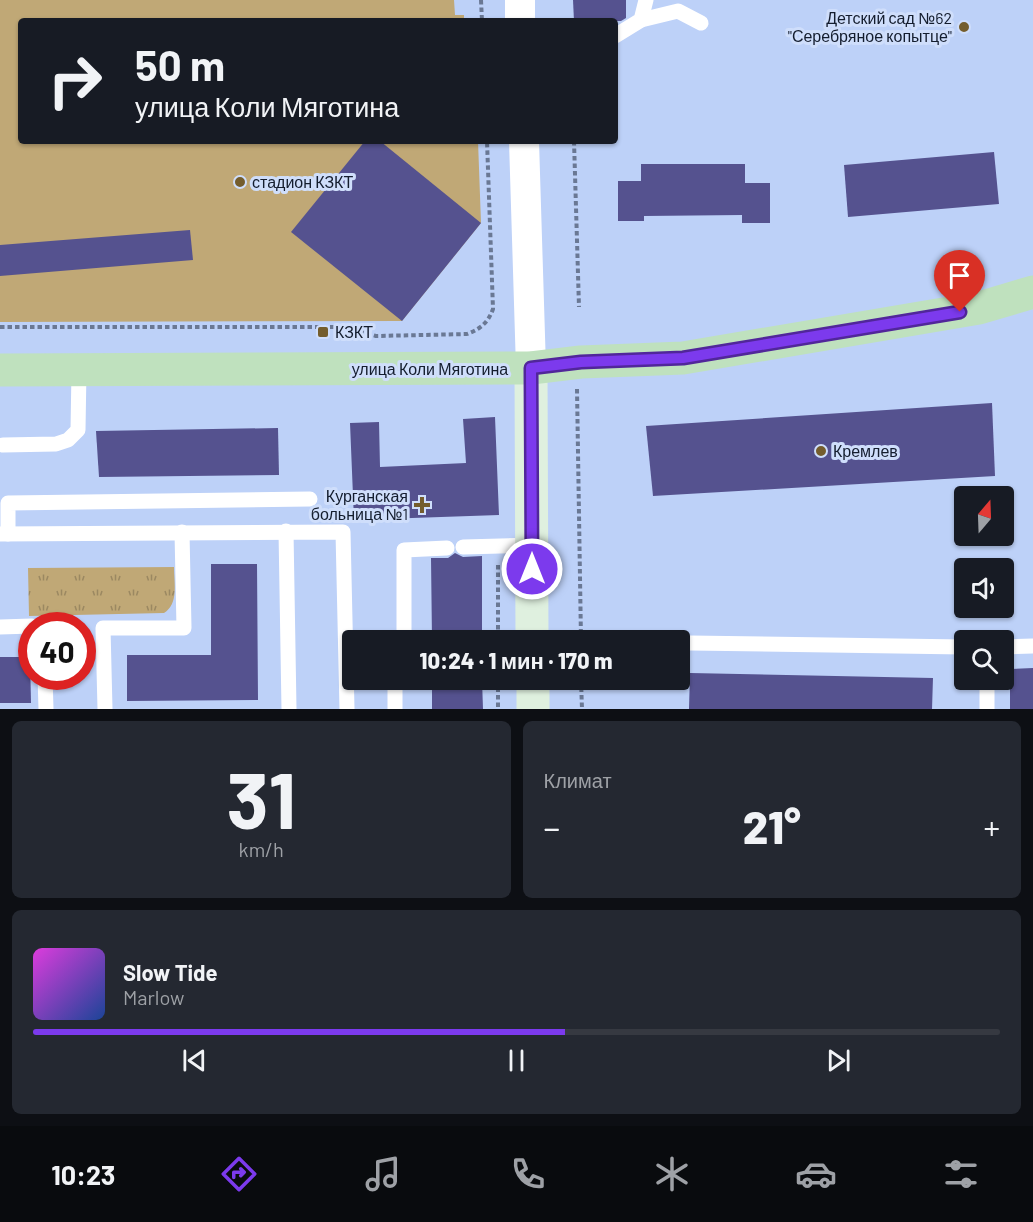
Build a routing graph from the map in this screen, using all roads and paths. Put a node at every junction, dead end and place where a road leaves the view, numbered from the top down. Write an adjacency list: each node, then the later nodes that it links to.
1 (481, 0): 4 (path)
2 (520, 0): 5 (street)
3 (646, 0): 6 (lane)
4 (482, 18)
5 (520, 18)
6 (641, 20): 7 (lane); 8 (lane)
7 (701, 23)
8 (618, 34)
9 (487, 144): 14 (path)
10 (524, 144): 15 (street)
11 (573, 144): 13 (path)
12 (1033, 292): 15 (main road, улица Коли Мяготина)
13 (579, 307)
14 (0, 327)
15 (531, 368): 17 (main road, улица Коли Мяготина); 24 (street)
16 (0, 370): 17 (main road, улица Коли Мяготина)
17 (79, 370): 19 (lane)
18 (577, 388): 31 (path)
19 (3, 445)
20 (310, 499): 23 (lane)
21 (286, 531): 22 (lane); 44 (lane); 45 (lane)
22 (182, 532): 23 (lane); 43 (lane)
23 (4, 534)
24 (532, 545): 26 (lane); 30 (street)
25 (447, 548): 29 (lane)
26 (463, 548)
27 (18, 626): 28 (lane)
28 (0, 627)
29 (404, 630)
30 (532, 630)
31 (581, 630)
32 (690, 643): 34 (lane)
33 (1033, 646): 35 (lane)
34 (954, 647)
35 (1014, 647)
36 (45, 690): 42 (lane)
37 (395, 690): 46 (lane)
38 (498, 690): 47 (path)
39 (532, 690): 48 (street)
40 (581, 690): 49 (path)
41 (987, 690): 50 (lane)
42 (46, 709)
43 (105, 709)
44 (289, 709)
45 (347, 709)
46 (395, 709)
47 (498, 709)
48 (533, 709)
49 (582, 709)
50 (987, 709)

